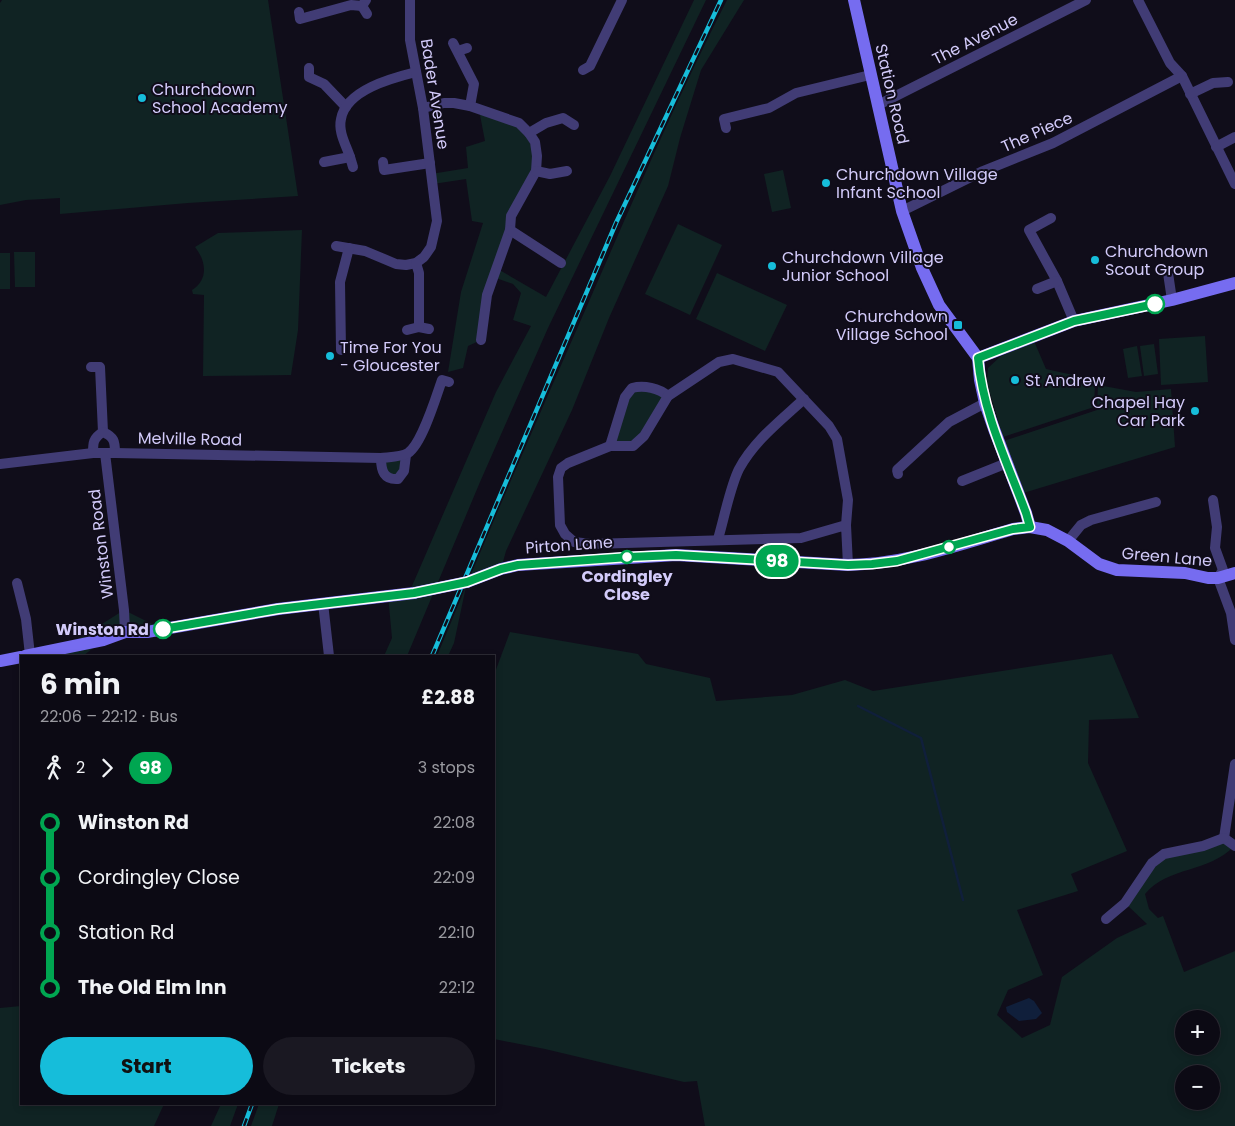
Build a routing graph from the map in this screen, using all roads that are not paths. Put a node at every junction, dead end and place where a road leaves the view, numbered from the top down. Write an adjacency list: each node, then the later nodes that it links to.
1 (410, 0): 10 (street, Bader Avenue)
2 (622, 0): 9 (street)
3 (854, 0): 11 (street, Station Road)
4 (1086, 0): 16 (street, The Avenue)
5 (1138, 0): 13 (street)
6 (365, 7): 7 (street)
7 (299, 12)
8 (459, 47): 17 (street)
9 (582, 70)
10 (416, 72): 18 (street); 19 (street, Bader Avenue)
11 (870, 75): 16 (street, Station Road); 21 (street)
12 (309, 76): 18 (street)
13 (1182, 76): 15 (street); 31 (street, The Piece)
14 (1228, 82): 15 (street)
15 (1190, 94): 24 (street)
16 (878, 105): 31 (street, Station Road)
17 (470, 106): 19 (street); 22 (street)
18 (346, 107): 25 (street)
19 (423, 108): 27 (street, Bader Avenue)
20 (574, 125): 22 (street)
21 (726, 128)
22 (529, 133): 29 (street)
23 (1235, 137): 24 (street)
24 (1216, 147): 30 (street)
25 (324, 162)
26 (383, 162): 27 (street, Bader Avenue)
27 (430, 162): 36 (street, Bader Avenue)
28 (567, 170): 29 (street)
29 (536, 171): 33 (street)
30 (1235, 184)
31 (902, 210): 47 (street, Station Road)
32 (1051, 218): 39 (street)
33 (510, 230): 37 (street); 45 (street)
34 (336, 246): 35 (street)
35 (349, 248): 36 (street); 46 (street)
36 (416, 263): 44 (street)
37 (561, 263)
38 (1168, 273): 42 (street)
39 (1058, 281): 41 (street); 43 (street)
40 (1235, 283): 42 (street)
41 (1037, 289)
42 (1172, 300): 43 (street)
43 (1074, 321): 47 (street)
44 (408, 330)
45 (481, 340)
46 (341, 350)
47 (978, 358): 52 (street)
48 (100, 366): 53 (street)
49 (449, 382): 57 (street)
50 (668, 396): 51 (street); 54 (street); 54 (street)
51 (804, 399): 65 (street); 67 (street)
52 (985, 403): 59 (street); 61 (street)
53 (103, 432): 55 (street, Winston Road); 56 (street)
54 (610, 446): 67 (street)
55 (110, 453): 56 (street, Melville Road); 58 (street, Melville Road); 74 (street, Winston Road)
56 (93, 454): 60 (street, Melville Road)
57 (406, 454): 58 (street, Melville Road); 58 (street)
58 (381, 458)
59 (1007, 463): 62 (street); 66 (street)
60 (0, 464)
61 (895, 469)
62 (969, 482)
63 (1213, 500): 71 (street)
64 (1156, 502): 68 (street)
65 (846, 525): 67 (street); 69 (street)
66 (1030, 527): 68 (street, Green Lane); 69 (street, Pirton Lane)
67 (718, 539)
68 (1068, 541): 71 (street, Green Lane)
69 (848, 565): 73 (street, Pirton Lane, bridge)
70 (1235, 573): 71 (street)
71 (1218, 578): 75 (street, Green Lane)
72 (18, 583): 77 (street)
73 (323, 603): 74 (street, Pirton Lane); 79 (street)
74 (125, 632): 76 (street, Pirton Lane)
75 (1235, 640)
76 (64, 652): 78 (street, Pirton Lane)
77 (26, 655)
78 (36, 655)
79 (329, 655)
80 (20, 657): 81 (street, Pirton Lane)
81 (0, 661)
82 (1235, 764): 83 (street)
83 (1224, 838): 84 (street); 85 (street)
84 (1235, 846)
85 (1106, 919)

